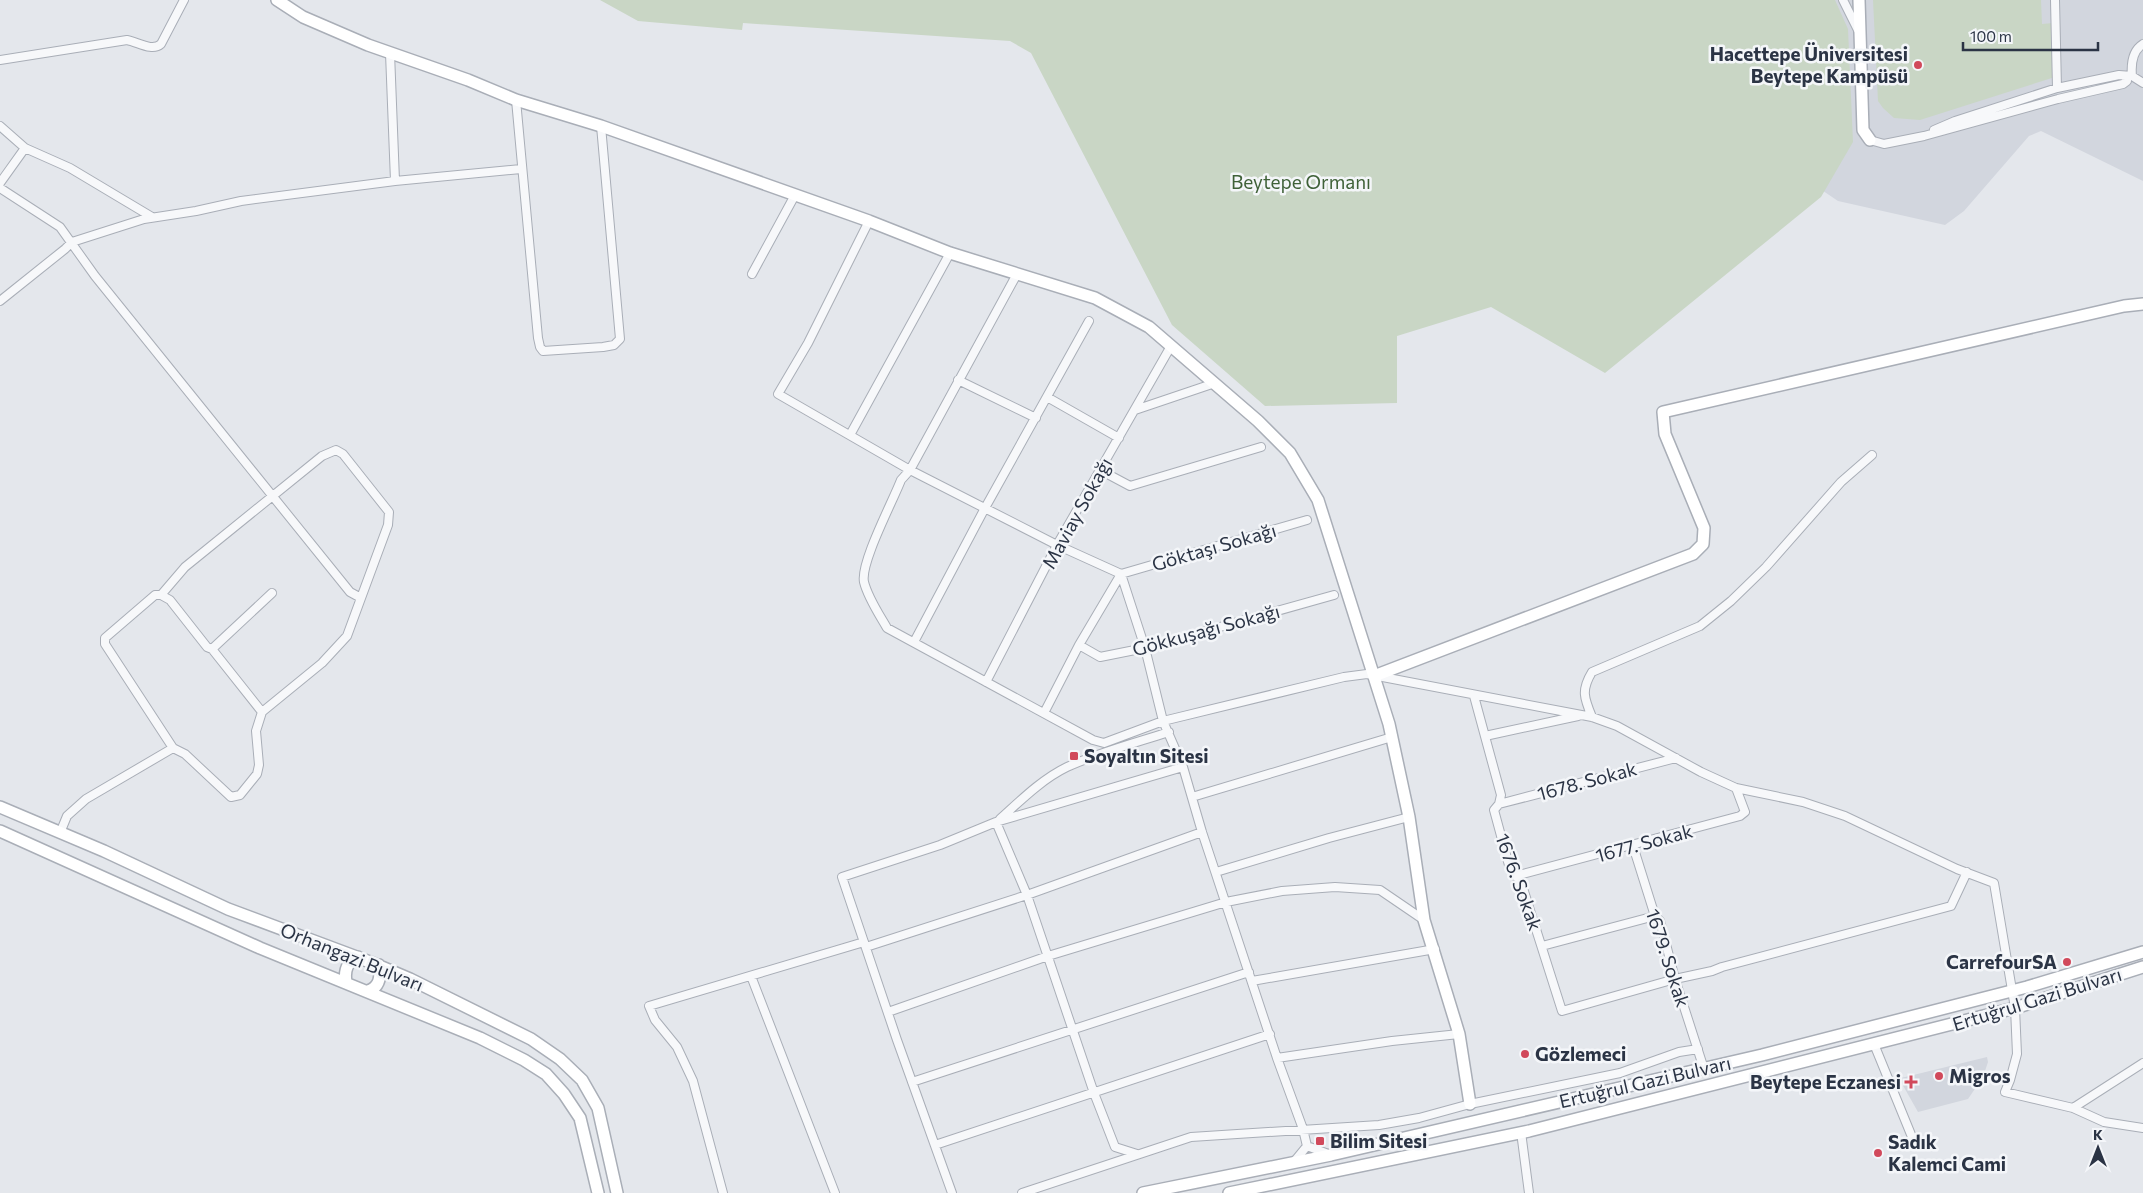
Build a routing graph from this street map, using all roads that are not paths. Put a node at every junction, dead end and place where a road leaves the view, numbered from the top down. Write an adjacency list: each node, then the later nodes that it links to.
1 (184, 0): 9 (street)
2 (277, 0): 8 (main road)
3 (1843, 0): 6 (street)
4 (1859, 0): 6 (main road)
5 (2054, 0): 12 (street)
6 (1859, 32): 17 (main road)
7 (2143, 44): 10 (street)
8 (390, 53): 13 (main road); 20 (street)
9 (0, 60)
10 (2130, 76): 11 (street); 12 (street); 16 (street)
11 (2143, 82)
12 (2057, 88): 16 (street)
13 (516, 100): 15 (main road); 19 (street)
14 (0, 126): 18 (street)
15 (601, 126): 19 (street); 23 (main road)
16 (1924, 136): 17 (street)
17 (1870, 140)
18 (25, 148): 21 (street); 24 (street)
19 (521, 169): 20 (street)
20 (394, 181): 24 (street)
21 (0, 182)
22 (0, 188): 26 (street)
23 (795, 195): 25 (main road); 28 (street)
24 (152, 217): 26 (street)
25 (869, 221): 27 (main road); 39 (street)
26 (72, 242): 30 (street); 45 (street)
27 (950, 253): 29 (main road); 39 (street)
28 (752, 274)
29 (1017, 274): 33 (main road); 34 (street)
30 (0, 301)
31 (2143, 304): 58 (main road)
32 (1089, 320): 36 (street)
33 (1171, 346): 35 (main road); 37 (street, Maviay Sokağı)
34 (958, 380): 38 (street); 43 (street)
35 (1214, 383): 37 (street); 58 (main road)
36 (1047, 397): 38 (street); 40 (street)
37 (1135, 410): 40 (street, Maviay Sokağı)
38 (1036, 418): 46 (street)
39 (850, 435): 43 (street)
40 (1119, 438): 44 (street, Maviay Sokağı)
41 (1261, 447): 44 (street)
42 (1872, 455): 64 (street)
43 (910, 470): 46 (street); 54 (street)
44 (1100, 470): 48 (street, Maviay Sokağı)
45 (272, 495): 51 (street); 53 (street); 53 (street)
46 (985, 508): 48 (street); 54 (street)
47 (1306, 520): 49 (street, Göktaşı Sokağı)
48 (1057, 545): 49 (street); 59 (street, Maviay Sokağı)
49 (1121, 574): 55 (street); 57 (street)
50 (272, 593): 56 (street)
51 (162, 595): 56 (street); 69 (street)
52 (1334, 595): 57 (street, Gökkuşağı Sokağı)
53 (361, 598): 61 (street)
54 (914, 642): 59 (street)
55 (1080, 645): 57 (street, Gökkuşağı Sokağı); 62 (street)
56 (212, 648): 61 (street)
57 (1145, 648): 65 (street)
58 (1374, 676): 60 (street); 65 (street); 68 (main road)
59 (986, 682): 62 (street)
60 (1474, 696): 63 (street); 67 (street, 1676. Sokak)
61 (262, 712): 69 (street)
62 (1044, 713): 65 (street)
63 (1582, 715): 64 (street); 67 (street)
64 (1592, 717): 70 (street)
65 (1163, 721): 66 (street)
66 (1169, 732): 71 (street); 77 (street)
67 (1484, 736): 74 (street, 1676. Sokak)
68 (1392, 737): 73 (street); 76 (main road)
69 (173, 748): 80 (street)
70 (1676, 758): 72 (street); 74 (street, 1678. Sokak)
71 (1182, 766): 73 (street); 77 (street)
72 (1736, 788): 81 (street, 1677. Sokak); 83 (street)
73 (1192, 797): 79 (street)
74 (1499, 804): 84 (street, 1676. Sokak)
75 (0, 807): 80 (main road, Orhangazi Bulvarı)
76 (1409, 817): 82 (street); 88 (main road)
77 (996, 822): 85 (street); 89 (street)
78 (0, 831): 101 (main road, Orhangazi Bulvarı)
79 (1202, 832): 82 (street); 85 (street)
80 (60, 833): 94 (main road, Orhangazi Bulvarı)
81 (1633, 846): 84 (street, 1677. Sokak); 87 (street, 1679. Sokak)
82 (1216, 872): 86 (street)
83 (1967, 872): 99 (street); 103 (street)
84 (1515, 876): 90 (street, 1676. Sokak)
85 (1027, 895): 89 (street); 93 (street)
86 (1226, 902): 88 (street); 93 (street); 97 (street)
87 (1654, 916): 90 (street); 99 (street, 1679. Sokak)
88 (1424, 920): 91 (main road)
89 (865, 945): 98 (street); 105 (street)
90 (1542, 946): 99 (street, 1676. Sokak)
91 (1435, 949): 100 (street); 108 (main road)
92 (2143, 952): 103 (main road, Ertuğrul Gazi Bulvarı)
93 (1048, 956): 105 (street); 106 (street)
94 (358, 957): 95 (main road, Orhangazi Bulvarı); 101 (main road)
95 (379, 966): 102 (main road); 128 (main road, Orhangazi Bulvarı)
96 (2143, 967): 104 (main road, Ertuğrul Gazi Bulvarı)
97 (1249, 972): 100 (street); 106 (street)
98 (751, 976): 129 (street); 130 (street)
99 (1675, 979): 110 (street, 1679. Sokak)
100 (1252, 981): 107 (street)
101 (346, 982): 102 (main road, Orhangazi Bulvarı)
102 (368, 991): 127 (main road, Orhangazi Bulvarı)
103 (2014, 991): 104 (street); 113 (main road, Ertuğrul Gazi Bulvarı)
104 (2015, 1008): 109 (main road, Ertuğrul Gazi Bulvarı); 117 (street)
105 (888, 1012): 114 (street)
106 (1072, 1030): 114 (street); 115 (street)
107 (1270, 1034): 111 (street); 115 (street)
108 (1459, 1034): 111 (street); 116 (main road)
109 (1874, 1044): 120 (main road, Ertuğrul Gazi Bulvarı); 121 (street)
110 (1698, 1049): 113 (street, 1679. Sokak); 116 (street)
111 (1278, 1058): 118 (street)
112 (2143, 1063): 117 (street)
113 (1704, 1069): 125 (main road, Ertuğrul Gazi Bulvarı)
114 (912, 1082): 122 (street)
115 (1094, 1093): 122 (street); 124 (street)
116 (1470, 1104): 118 (street)
117 (2072, 1108): 119 (street)
118 (1303, 1128): 123 (street); 124 (street)
119 (2143, 1128)
120 (1521, 1132): 134 (main road, Ertuğrul Gazi Bulvarı); 135 (street)
121 (1912, 1137)
122 (935, 1146): 131 (street)
123 (1307, 1146): 125 (street); 126 (street)
124 (1137, 1154): 132 (street)
125 (1331, 1155): 126 (main road, Ertuğrul Gazi Bulvarı)
126 (1293, 1163): 133 (main road, Ertuğrul Gazi Bulvarı)
127 (598, 1193)
128 (617, 1193)
129 (723, 1193)
130 (836, 1193)
131 (952, 1193)
132 (1022, 1193)
133 (1143, 1193)
134 (1229, 1193)
135 (1529, 1193)

